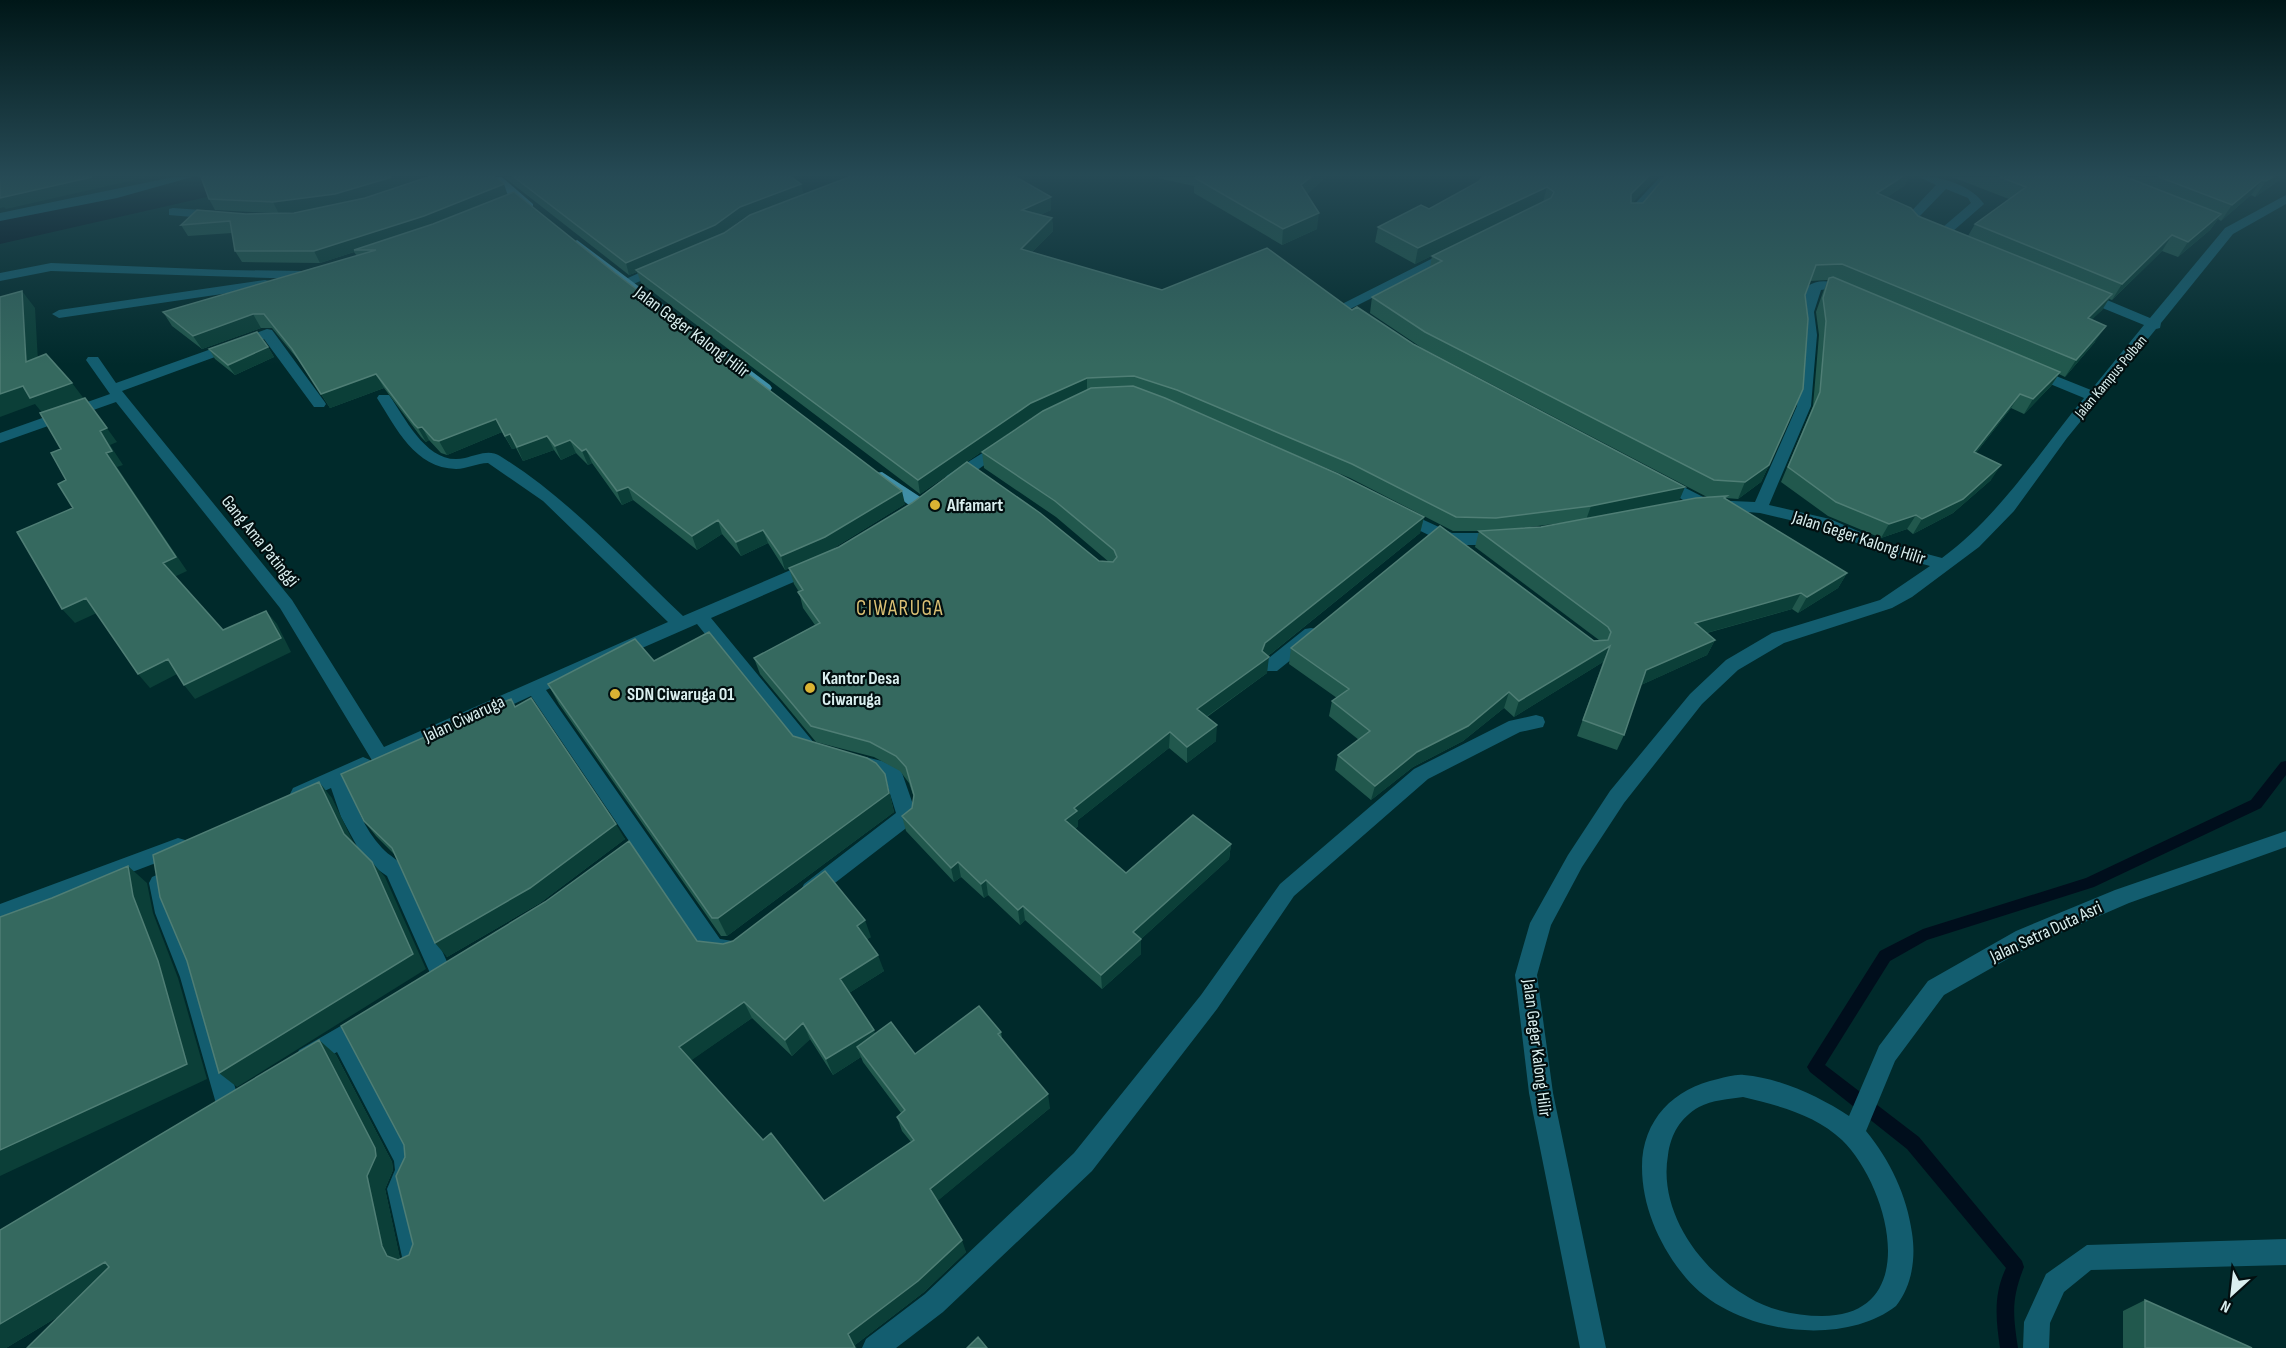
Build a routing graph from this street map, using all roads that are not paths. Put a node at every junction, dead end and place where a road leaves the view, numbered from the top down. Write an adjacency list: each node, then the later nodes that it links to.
1 (572, 240): 8 (main road, Jalan Geger Kalong Hilir)
2 (2216, 240): 13 (street, Jalan Kampus Polban)
3 (1471, 243): 12 (street)
4 (669, 264): 8 (street)
5 (325, 268): 6 (street)
6 (304, 274): 7 (street); 11 (street)
7 (0, 277)
8 (626, 282): 17 (main road, Jalan Geger Kalong Hilir)
9 (2070, 290): 13 (street)
10 (1862, 299): 32 (street)
11 (59, 314)
12 (1363, 318)
13 (2155, 325): 18 (street, Jalan Kampus Polban)
14 (93, 360): 16 (street, Gang Ama Patinggi)
15 (2015, 364): 18 (street)
16 (116, 392): 20 (street); 22 (street); 46 (street, Gang Ama Patinggi)
17 (773, 394)
18 (2094, 397): 39 (street, Jalan Kampus Polban)
19 (384, 398): 42 (street)
20 (320, 404)
21 (0, 429): 22 (street)
22 (27, 429): 24 (street)
23 (1018, 435): 25 (street)
24 (0, 438)
25 (969, 468): 28 (street); 29 (street)
26 (874, 471): 29 (main road)
27 (1651, 477): 30 (street)
28 (986, 480)
29 (926, 500)
30 (1702, 504): 32 (street, Jalan Geger Kalong Hilir); 33 (street, Jalan Geger Kalong Hilir)
31 (1384, 506): 34 (street)
32 (1760, 507): 39 (street, Jalan Geger Kalong Hilir)
33 (1679, 509)
34 (1442, 536): 35 (street); 36 (street); 37 (street)
35 (1512, 537)
36 (1418, 546)
37 (1466, 555)
38 (826, 562): 40 (street, Jalan Ciwaruga)
39 (1943, 564): 66 (street, Jalan Geger Kalong Hilir)
40 (700, 616): 42 (street, Jalan Ciwaruga); 54 (street)
41 (1325, 623): 43 (street)
42 (680, 624): 44 (street, Jalan Ciwaruga)
43 (1271, 666)
44 (534, 687): 46 (street, Jalan Ciwaruga); 51 (street)
45 (1536, 722): 65 (street)
46 (380, 757): 47 (street, Jalan Ciwaruga)
47 (337, 777): 48 (street, Jalan Ciwaruga); 57 (street)
48 (286, 801)
49 (2286, 839): 62 (street, Jalan Setra Duta Asri)
50 (195, 840): 52 (street)
51 (641, 842): 53 (street); 56 (street)
52 (154, 855): 55 (street); 61 (street)
53 (622, 856)
54 (799, 899)
55 (0, 914)
56 (751, 934)
57 (422, 986)
58 (381, 1012): 59 (street)
59 (341, 1037): 60 (street); 64 (street)
60 (291, 1069)
61 (250, 1094)
62 (1853, 1135): 62 (street)
63 (2286, 1252): 67 (street)
64 (415, 1257)
65 (875, 1348)
66 (1593, 1348)
67 (2036, 1348)

